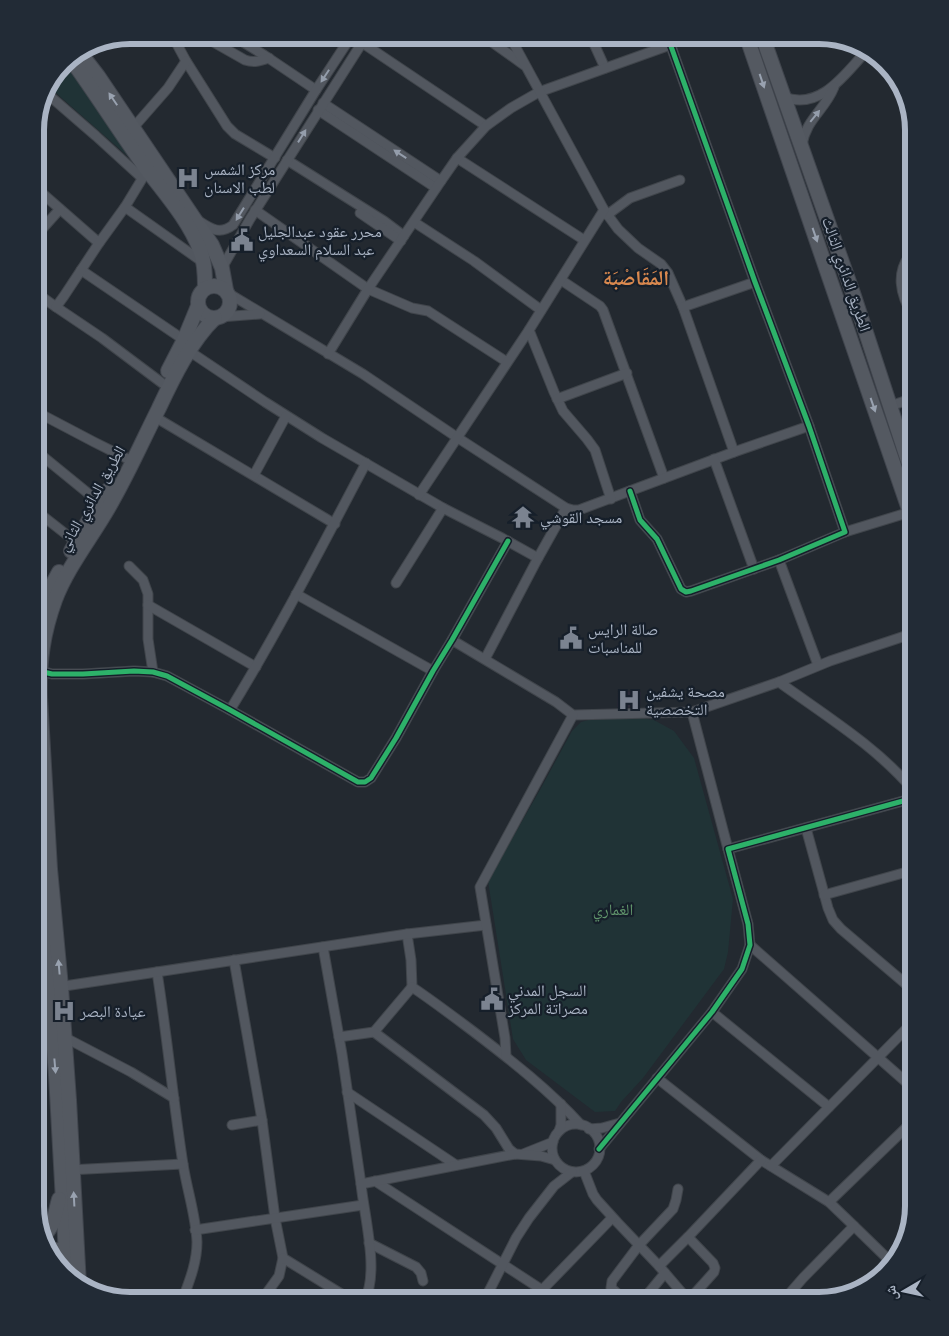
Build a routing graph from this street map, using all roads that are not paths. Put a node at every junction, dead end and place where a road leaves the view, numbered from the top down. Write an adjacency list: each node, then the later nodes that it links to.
1 (177, 44): 16 (street)
2 (216, 44): 15 (street)
3 (246, 44): 15 (street)
4 (346, 44): 21 (street, one-way to 21)
5 (362, 44): 25 (street)
6 (372, 44): 26 (street)
7 (495, 44): 18 (street)
8 (514, 44): 18 (street)
9 (594, 44): 19 (street)
10 (749, 44): 69 (main road, الطريق الدائري الثالث, one-way to 69)
11 (765, 44): 24 (main road, الطريق الدائري الثالث)
12 (670, 45): 19 (street); 51 (street)
13 (862, 55): 20 (street)
14 (84, 57): 27 (main road, one-way to 14)
15 (269, 58): 21 (street)
16 (186, 61): 27 (street); 29 (street)
17 (74, 64): 32 (main road)
18 (527, 66): 22 (street)
19 (605, 68): 22 (street)
20 (835, 84): 24 (street); 28 (street, one-way to 20)
21 (316, 90): 29 (street)
22 (539, 92): 26 (street); 39 (street)
23 (51, 97): 32 (street)
24 (784, 97): 28 (main road, الطريق الدائري الثالث)
25 (321, 107): 31 (street, one-way to 25); 34 (street)
26 (486, 126): 30 (street)
27 (133, 128): 32 (main road)
28 (802, 150): 67 (main road, الطريق الدائري الثالث)
29 (275, 158): 40 (street, one-way to 40)
30 (457, 158): 34 (street); 44 (street)
31 (286, 162): 38 (street); 43 (street)
32 (149, 170): 36 (street); 40 (main road); 47 (main road)
33 (680, 180): 39 (street)
34 (438, 184): 41 (street)
35 (44, 195): 37 (street)
36 (125, 207): 45 (street); 47 (street)
37 (60, 208): 42 (street); 45 (street)
38 (255, 210): 48 (street); 53 (street)
39 (606, 212): 44 (street); 58 (street)
40 (194, 217): 48 (main road)
41 (414, 222): 43 (street); 60 (street)
42 (44, 227)
43 (403, 239): 53 (street)
44 (584, 240): 50 (street)
45 (99, 243): 49 (street)
46 (905, 263): 56 (street)
47 (204, 264): 52 (main road)
48 (222, 268): 54 (main road)
49 (80, 270): 59 (street); 64 (street)
50 (561, 280): 60 (street); 68 (street)
51 (755, 282): 58 (street); 77 (street)
52 (205, 288): 54 (main road); 57 (main road)
53 (368, 289): 65 (street); 66 (street)
54 (227, 292): 61 (street); 62 (main road)
55 (44, 301): 59 (street)
56 (905, 302)
57 (198, 306): 62 (main road); 64 (main road)
58 (683, 306): 79 (street)
59 (56, 307): 70 (street)
60 (541, 310): 63 (street)
61 (261, 314): 62 (street); 65 (street)
62 (218, 318): 64 (main road)
63 (529, 330): 66 (street); 71 (street)
64 (187, 345): 70 (main road); 76 (street)
65 (328, 354): 78 (street)
66 (507, 362): 78 (street)
67 (878, 369): 69 (main road); 73 (main road, الطريق الدائري الثالث)
68 (626, 373): 71 (street); 86 (street)
69 (863, 374): 89 (main road, الطريق الدائري الثالث, one-way to 89)
70 (164, 388): 75 (main road, الطريق الدائري الثاني); 82 (main road, الطريق الدائري الثاني)
71 (556, 399): 90 (street)
72 (905, 401): 73 (street)
73 (890, 406): 80 (main road, الطريق الدائري الثالث)
74 (44, 416): 82 (street)
75 (155, 416): 85 (street); 109 (main road, الطريق الدائري الثاني)
76 (286, 416): 84 (street); 85 (street)
77 (809, 426): 79 (street); 97 (street)
78 (458, 438): 88 (street); 93 (street)
79 (734, 452): 83 (street)
80 (905, 452)
81 (44, 457): 91 (street)
82 (126, 458): 91 (main road, الطريق الدائري الثاني)
83 (714, 460): 86 (street); 103 (street)
84 (366, 463): 88 (street); 96 (street)
85 (254, 476): 96 (street)
86 (664, 478): 87 (street)
87 (630, 491): 90 (street); 103 (street)
88 (419, 495): 92 (street)
89 (905, 497)
90 (611, 499): 93 (street)
91 (100, 503): 99 (main road, الطريق الدائري الثاني)
92 (443, 508): 98 (street); 104 (street)
93 (566, 508): 100 (street)
94 (44, 517): 99 (street)
95 (905, 519): 97 (street)
96 (335, 524): 105 (street)
97 (845, 532): 101 (street)
98 (508, 541): 100 (street); 110 (street)
99 (76, 542): 106 (main road, الطريق الدائري الثاني)
100 (538, 558): 111 (street)
101 (779, 560): 103 (street); 112 (street)
102 (129, 566): 107 (street)
103 (754, 569)
104 (396, 583)
105 (296, 594): 113 (street); 114 (street)
106 (44, 601)
107 (148, 605): 113 (street); 116 (street)
108 (905, 636): 112 (street)
109 (44, 638)
110 (452, 640): 111 (street); 114 (street)
111 (484, 660): 120 (street)
112 (818, 665): 117 (street)
113 (256, 667): 118 (street)
114 (433, 671): 118 (street)
115 (44, 672): 116 (street)
116 (153, 672): 118 (street)
117 (779, 682): 119 (street); 121 (street)
118 (230, 710)
119 (692, 712): 120 (street); 125 (street)
120 (573, 715): 129 (street)
121 (905, 780)
122 (905, 800): 124 (street)
123 (44, 824): 137 (main road, الطريق الدائري الثاني, one-way to 123)
124 (806, 828): 125 (street); 128 (street)
125 (728, 849): 131 (street)
126 (905, 872): 128 (street)
127 (44, 889): 137 (main road)
128 (824, 895): 135 (street)
129 (486, 925): 130 (street); 143 (street)
130 (407, 934): 132 (street); 136 (street)
131 (750, 945): 138 (street); 144 (street)
132 (323, 947): 133 (street); 142 (street)
133 (234, 960): 134 (street); 151 (street)
134 (157, 972): 137 (street); 148 (street)
135 (905, 984)
136 (412, 987): 140 (street); 143 (street)
137 (55, 988): 141 (main road, الطريق الدائري الثاني); 165 (main road, one-way to 165)
138 (712, 1012): 145 (street); 150 (street)
139 (905, 1030): 144 (street)
140 (374, 1032): 142 (street); 159 (street)
141 (64, 1037): 148 (street); 165 (main road, الطريق الدائري الثاني)
142 (339, 1037): 147 (street)
143 (506, 1056): 149 (street)
144 (879, 1057): 146 (street); 150 (street)
145 (657, 1078): 152 (street); 160 (street)
146 (905, 1081)
147 (347, 1092): 163 (street); 169 (street)
148 (174, 1098): 162 (street)
149 (561, 1104): 154 (street); 156 (street)
150 (829, 1107): 164 (street)
151 (262, 1120): 153 (street); 175 (street)
152 (621, 1123): 154 (street); 158 (street)
153 (232, 1125)
154 (585, 1127): 156 (street); 158 (street)
155 (905, 1129): 173 (street)
156 (559, 1131): 157 (street)
157 (553, 1142): 159 (street); 161 (street)
158 (599, 1148): 166 (street)
159 (518, 1155): 161 (street); 163 (street)
160 (761, 1160): 164 (street); 180 (street)
161 (557, 1163): 167 (street); 170 (street)
162 (183, 1164): 165 (street); 178 (street)
163 (456, 1166): 168 (street)
164 (771, 1166): 173 (street)
165 (67, 1170): 172 (main road); 184 (main road, الطريق الدائري الثاني, one-way to 165)
166 (584, 1171): 167 (street); 176 (street)
167 (572, 1172): 170 (street)
168 (375, 1181): 169 (street); 188 (street)
169 (361, 1184): 174 (street)
170 (554, 1186): 188 (street)
171 (678, 1190): 182 (street)
172 (62, 1191): 179 (main road); 184 (main road)
173 (829, 1202): 177 (street)
174 (363, 1204): 175 (street); 181 (street)
175 (274, 1218): 178 (street); 186 (street)
176 (612, 1218): 182 (street); 193 (street)
177 (854, 1226): 187 (street); 204 (street)
178 (195, 1230): 194 (street)
179 (48, 1231)
180 (688, 1238): 190 (street); 203 (street)
181 (369, 1243): 192 (street); 197 (street)
182 (640, 1245): 190 (street); 200 (street)
183 (55, 1250): 184 (street)
184 (71, 1254): 185 (street); 189 (main road); 191 (main road)
185 (59, 1255)
186 (283, 1258): 195 (street); 196 (street)
187 (887, 1258)
188 (502, 1263): 193 (street); 198 (street)
189 (68, 1266)
190 (662, 1270): 201 (street); 202 (street)
191 (76, 1273)
192 (423, 1281)
193 (542, 1290): 199 (street)
194 (185, 1292)
195 (268, 1292)
196 (338, 1292)
197 (368, 1292)
198 (488, 1292)
199 (545, 1292)
200 (616, 1292)
201 (648, 1292)
202 (681, 1292)
203 (697, 1292)
204 (790, 1292)

